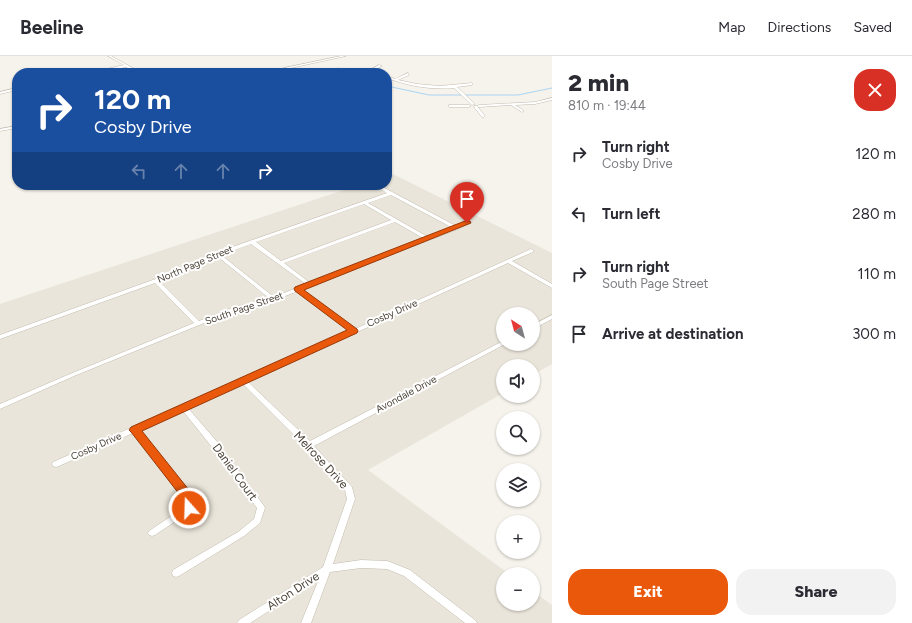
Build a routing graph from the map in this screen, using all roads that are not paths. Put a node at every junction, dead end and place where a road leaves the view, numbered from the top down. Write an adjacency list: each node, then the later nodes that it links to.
1 (109, 56): 3 (street)
2 (345, 56): 7 (street)
3 (126, 66): 5 (street); 6 (street)
4 (380, 66): 8 (street)
5 (116, 68)
6 (130, 68)
7 (286, 68)
8 (376, 68)
9 (408, 74): 11 (street)
10 (392, 79): 11 (street)
11 (396, 80): 13 (street)
12 (471, 84): 13 (street)
13 (455, 87): 19 (street)
14 (12, 90): 15 (street)
15 (0, 93)
16 (552, 99): 17 (street)
17 (511, 104): 19 (street); 20 (street)
18 (450, 106): 19 (street)
19 (474, 106): 21 (street)
20 (522, 111)
21 (483, 116)
22 (12, 128): 23 (street)
23 (0, 130)
24 (385, 190): 25 (street)
25 (391, 193): 26 (street, North Page Street); 29 (street)
26 (364, 202): 27 (street); 31 (street, North Page Street)
27 (395, 220): 30 (street); 35 (street)
28 (467, 223): 29 (street, South Page Street)
29 (456, 228): 30 (street, South Page Street)
30 (428, 239): 37 (street, South Page Street)
31 (252, 242): 33 (street, North Page Street); 35 (street)
32 (531, 251): 34 (street, Cosby Drive)
33 (218, 254): 36 (street, North Page Street); 40 (street)
34 (508, 261): 38 (street); 44 (street, Cosby Drive)
35 (280, 263): 37 (street)
36 (156, 281): 43 (street); 45 (street, North Page Street)
37 (310, 285): 39 (street, South Page Street)
38 (552, 286)
39 (298, 289): 40 (street, South Page Street); 44 (street)
40 (273, 299): 43 (street, South Page Street)
41 (552, 317): 42 (street)
42 (540, 323)
43 (198, 324): 48 (street, South Page Street)
44 (354, 331): 47 (street, Cosby Drive)
45 (0, 336)
46 (496, 347): 51 (street, Avondale Drive)
47 (244, 381): 49 (street, Cosby Drive); 51 (street, Melrose Drive)
48 (0, 407)
49 (184, 408): 50 (street, Cosby Drive); 55 (street, Daniel Court)
50 (135, 430): 52 (street, Cosby Drive); 53 (street)
51 (309, 445): 54 (street, Melrose Drive)
52 (56, 464)
53 (152, 533)
54 (327, 569): 56 (street, Alton Drive); 57 (street, Melrose Drive); 58 (street, Alton Drive)
55 (176, 573)
56 (242, 623)
57 (306, 623)
58 (472, 623)

